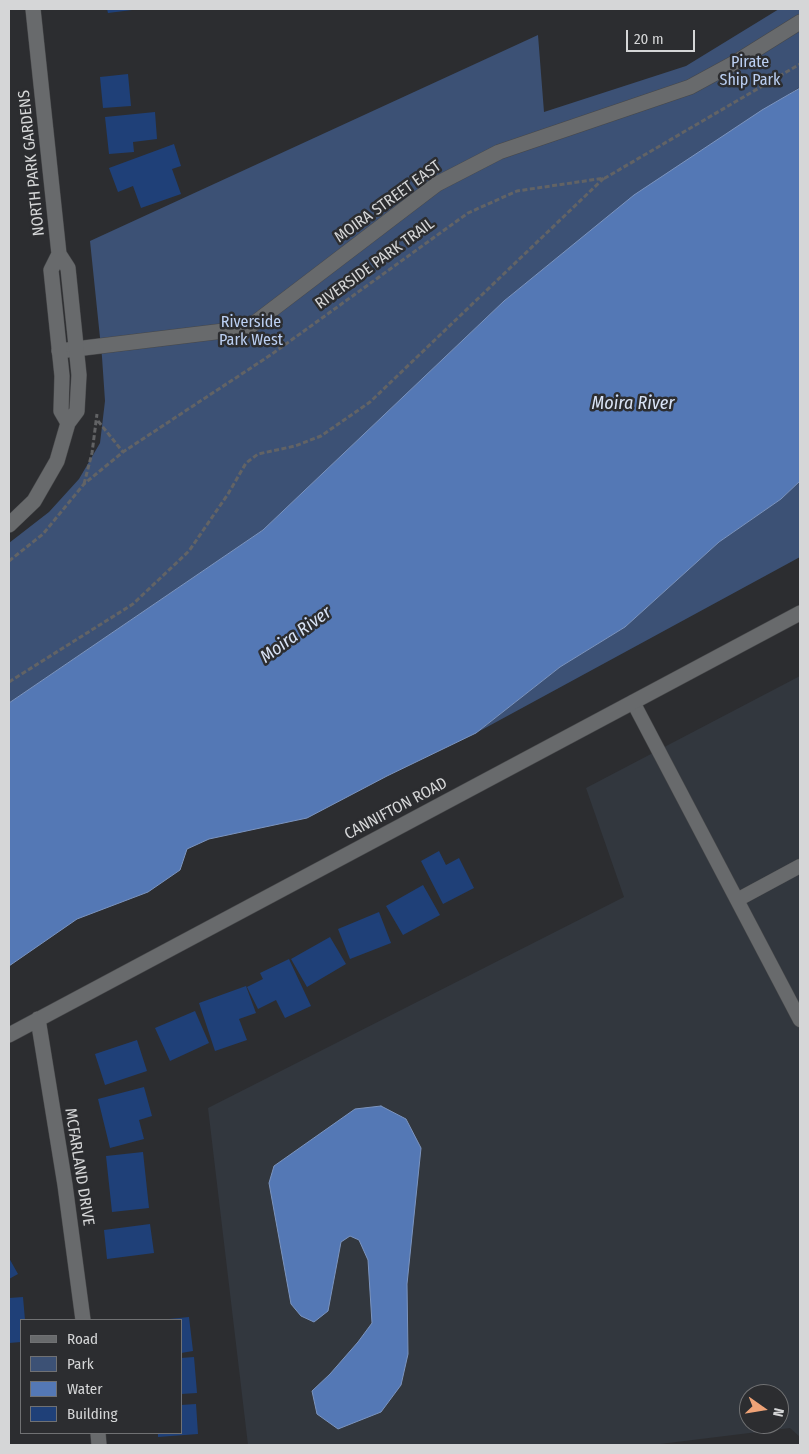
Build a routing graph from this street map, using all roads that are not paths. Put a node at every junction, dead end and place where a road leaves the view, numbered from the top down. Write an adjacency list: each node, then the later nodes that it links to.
1 (33, 9): 3 (street, NORTH PARK GARDENS)
2 (800, 22): 4 (street, MOIRA STREET EAST)
3 (59, 254): 4 (street, NORTH PARK GARDENS); 5 (street, NORTH PARK GARDENS)
4 (76, 350): 5 (street, MOIRA STREET EAST); 6 (street)
5 (59, 351): 6 (street)
6 (68, 422): 7 (street)
7 (9, 525)
8 (800, 613): 9 (street, CANNIFTON ROAD)
9 (633, 702): 11 (lane); 12 (street, CANNIFTON ROAD)
10 (800, 866): 11 (lane)
11 (737, 900): 13 (lane)
12 (38, 1020): 14 (street, CANNIFTON ROAD); 15 (street, MCFARLAND DRIVE)
13 (800, 1020)
14 (9, 1034)
15 (83, 1319)

